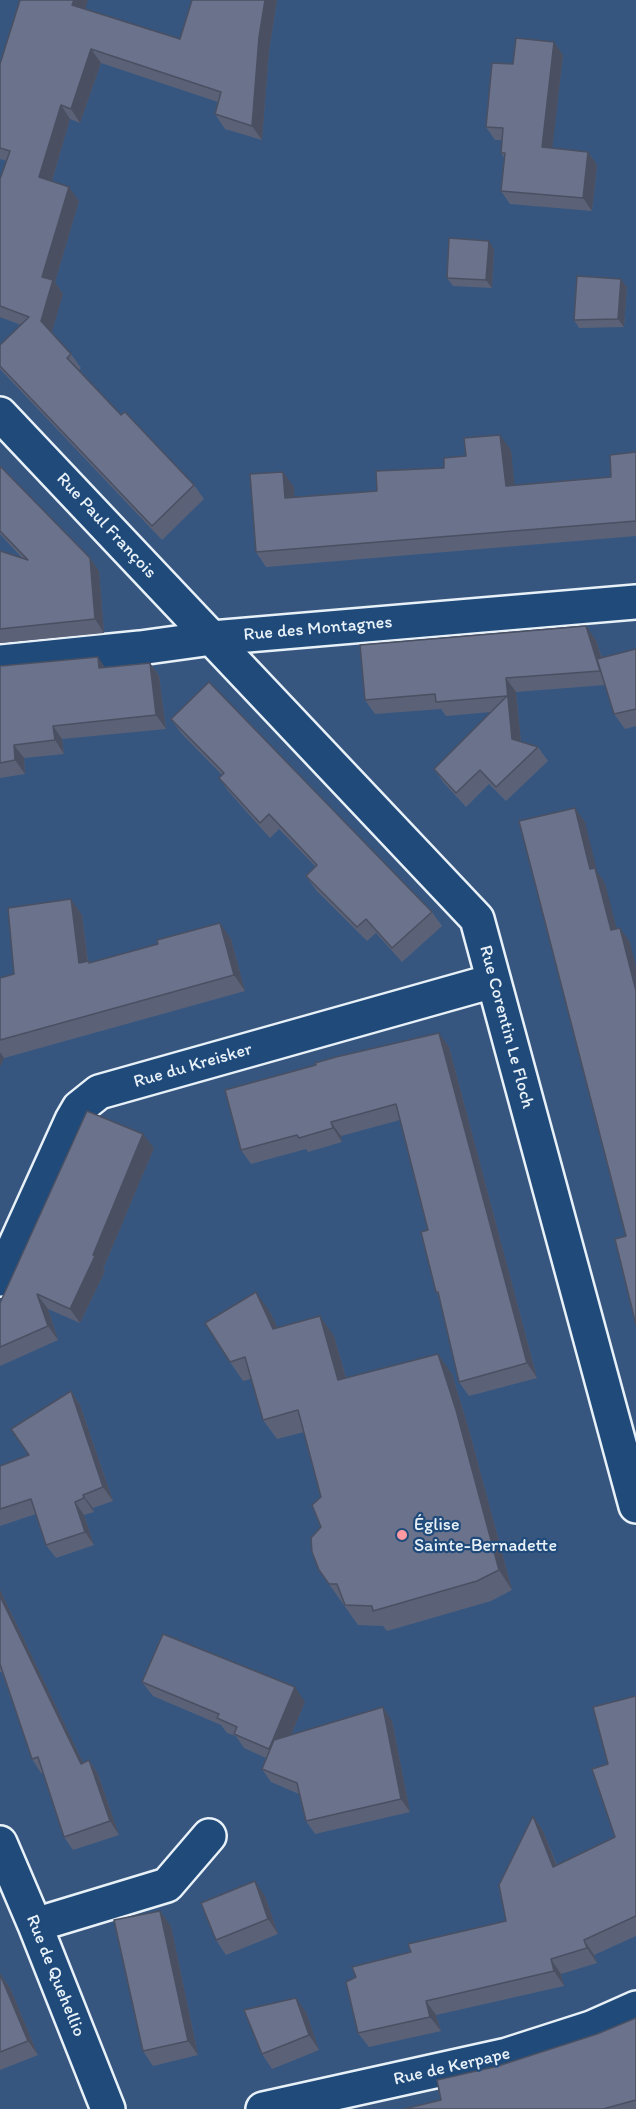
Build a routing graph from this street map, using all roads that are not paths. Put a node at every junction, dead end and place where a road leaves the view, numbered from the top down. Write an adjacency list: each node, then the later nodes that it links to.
1 (0, 414): 3 (street, Rue Paul François)
2 (636, 602): 3 (street, Rue des Montagnes)
3 (212, 638): 4 (street, Rue des Montagnes); 5 (street, Rue Corentin Le Floch)
4 (0, 662)
5 (493, 981): 6 (street, Rue du Kreisker); 7 (street, Rue Corentin Le Floch)
6 (0, 1279)
7 (636, 1506)
8 (208, 1836): 10 (street)
9 (0, 1843): 10 (street, Rue de Quehellio)
10 (35, 1924): 12 (street, Rue de Quehellio)
11 (636, 2008): 13 (street, Rue de Kerpape)
12 (108, 2109)
13 (263, 2109)

